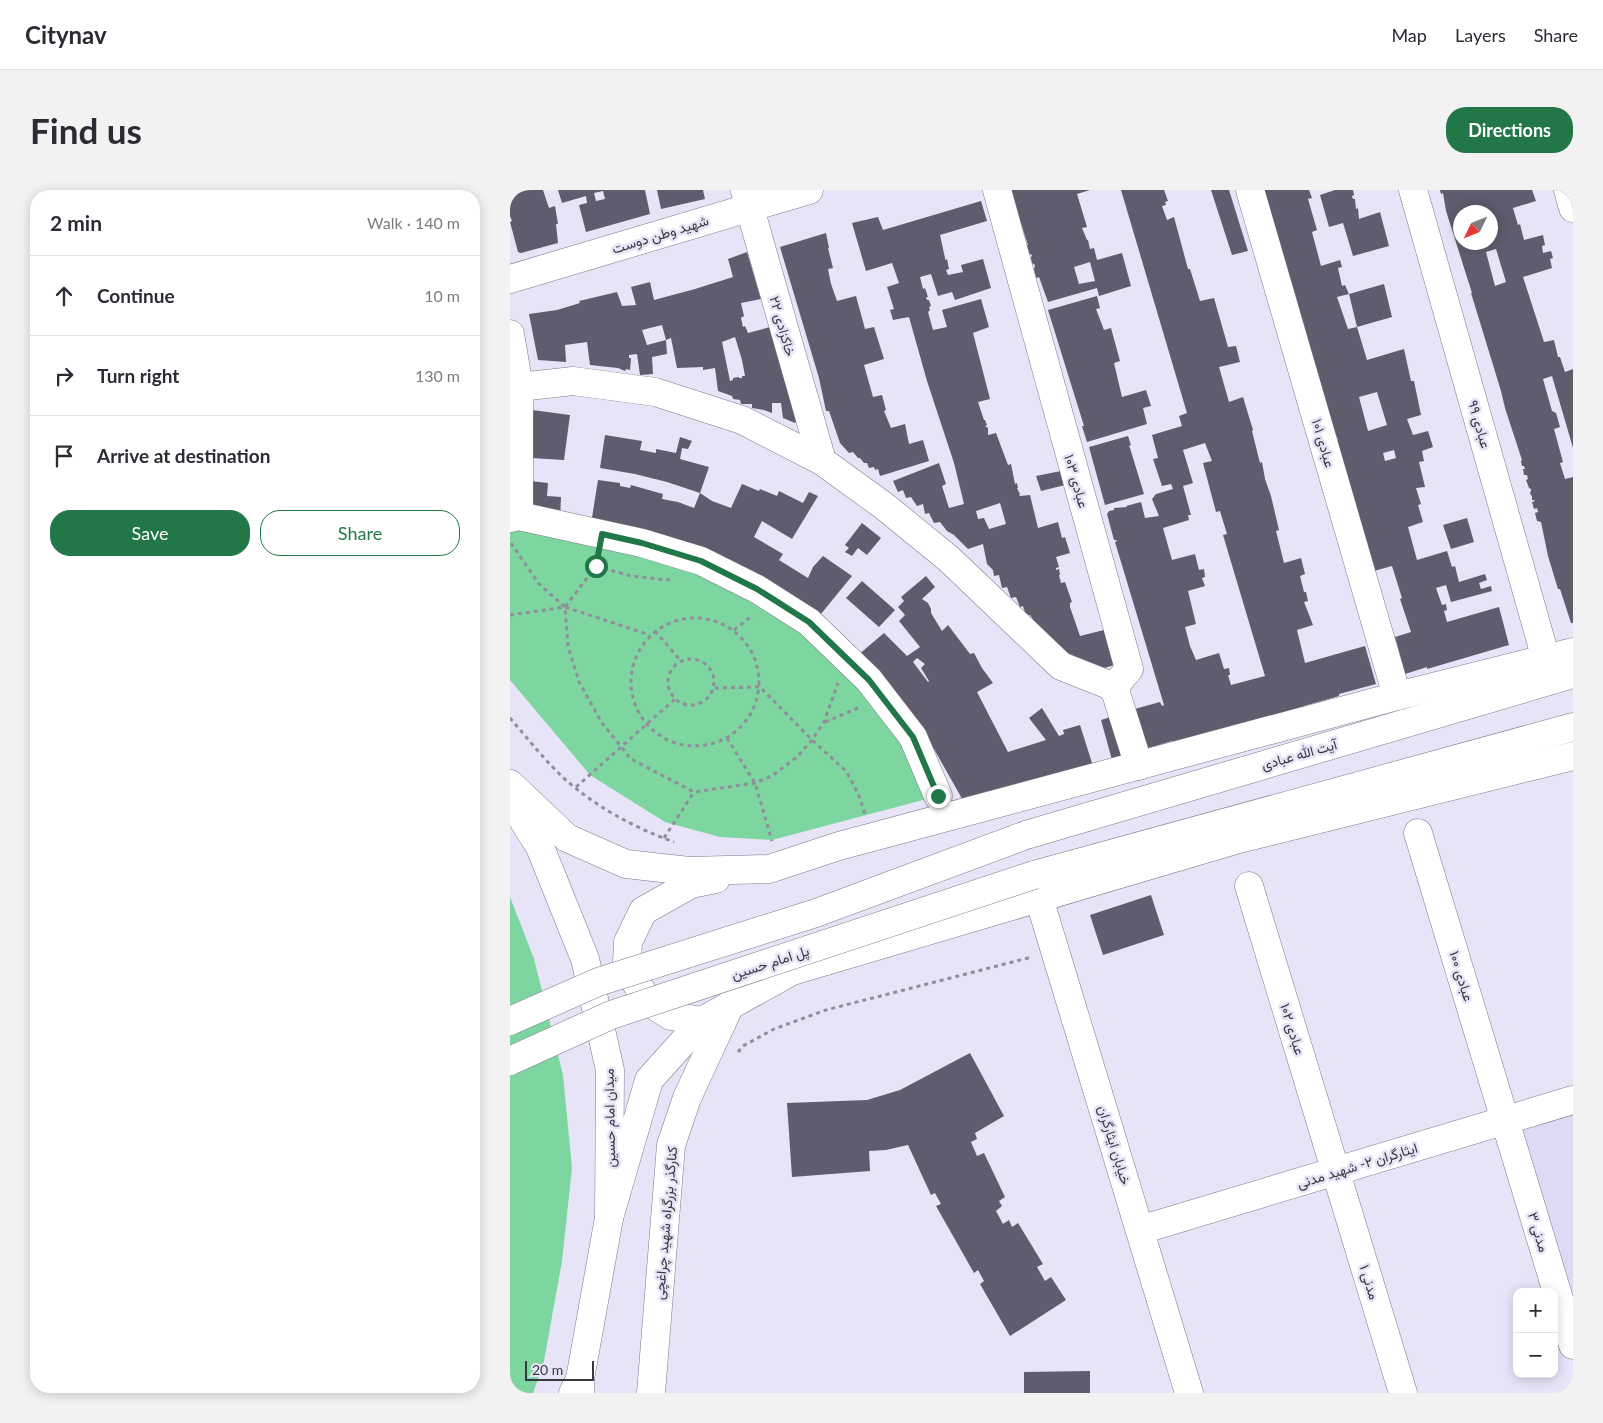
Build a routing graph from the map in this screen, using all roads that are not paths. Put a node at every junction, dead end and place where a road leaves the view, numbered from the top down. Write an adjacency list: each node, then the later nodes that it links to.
1 (809, 190): 6 (main road, شهید وطن دوست)
2 (997, 190): 16 (main road, عبادی ۱۰۳)
3 (1250, 190): 17 (main road, عبادی ۱۰۱)
4 (1413, 190): 14 (main road, عبادی ۹۹)
5 (1568, 190): 7 (main road)
6 (747, 199): 8 (main road, شهید وطن دوست); 11 (main road, خاکزادی ۲۲)
7 (1573, 208)
8 (510, 279)
9 (510, 334): 10 (main road)
10 (519, 387): 11 (main road); 12 (main road)
11 (822, 461): 16 (main road)
12 (514, 517): 22 (main road)
13 (1573, 652): 14 (main road)
14 (1546, 659): 17 (main road)
15 (1573, 674): 29 (main road, آیت الله عبادی, bridge)
16 (1114, 687): 20 (main road)
17 (1398, 696): 20 (main road)
18 (1573, 727): 26 (main road)
19 (1573, 756): 26 (main road)
20 (1139, 766): 25 (main road)
21 (510, 784): 25 (main road)
22 (938, 796)
23 (510, 799): 35 (main road, میدان امام حسین)
24 (1418, 833): 33 (main road, عبادی ۱۰۰)
25 (771, 858): 30 (main road)
26 (1036, 886): 28 (main road); 31 (main road, پل امام حسین, bridge); 36 (main road, خیابان ایثارگران)
27 (1249, 886): 34 (main road, عبادی ۱۰۲)
28 (730, 1005): 30 (main road); 39 (main road, کنارگذر بزرگراه شهید چراغچی)
29 (510, 1021)
30 (702, 1021): 35 (main road)
31 (510, 1061)
32 (1573, 1100): 33 (main road, ایثارگران ۲- شهید مدنی)
33 (1506, 1120): 34 (main road, ایثارگران ۲- شهید مدنی); 37 (main road, مدنی ۳)
34 (1336, 1171): 36 (main road, ایثارگران ۲- شهید مدنی); 41 (main road, مدنی ۱)
35 (609, 1218): 38 (main road, میدان امام حسین)
36 (1140, 1230): 40 (main road, خیابان ایثارگران)
37 (1573, 1345)
38 (578, 1388)
39 (651, 1393)
40 (1189, 1393)
41 (1403, 1393)

